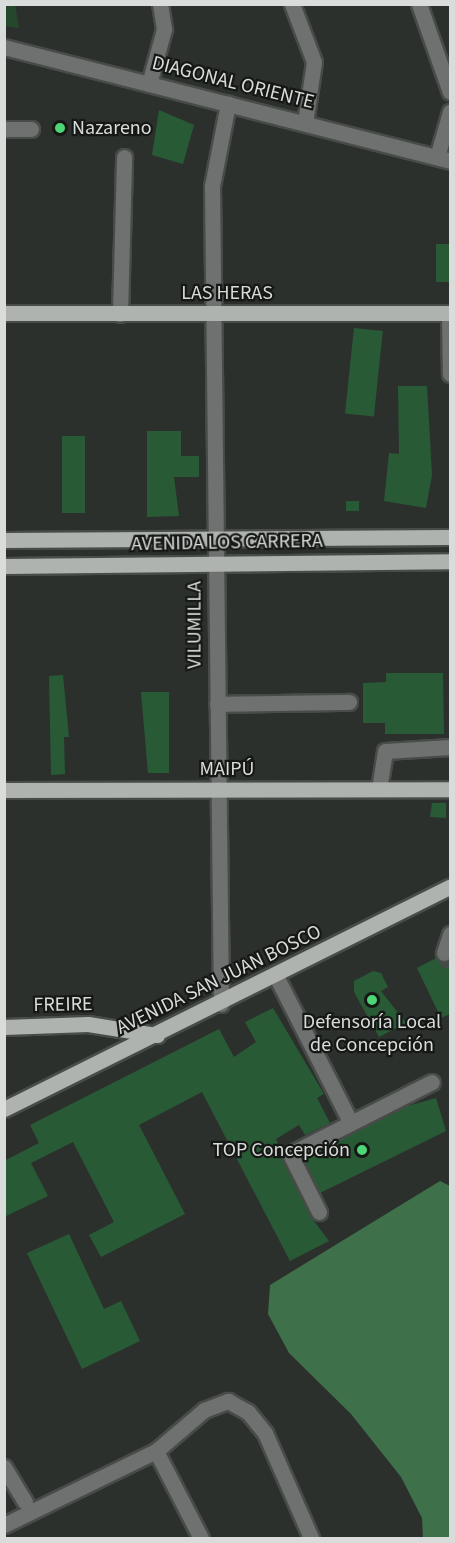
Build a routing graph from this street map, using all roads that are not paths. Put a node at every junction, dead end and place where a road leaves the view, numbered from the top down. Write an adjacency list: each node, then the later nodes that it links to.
1 (160, 4): 5 (street)
2 (292, 4): 9 (street)
3 (419, 4): 6 (street)
4 (4, 47): 5 (street, DIAGONAL ORIENTE)
5 (149, 84): 7 (street, DIAGONAL ORIENTE)
6 (450, 92)
7 (228, 104): 9 (street, DIAGONAL ORIENTE); 17 (street, VILUMILLA)
8 (450, 112): 13 (street)
9 (305, 123): 13 (street, DIAGONAL ORIENTE)
10 (4, 129): 11 (street)
11 (31, 129)
12 (124, 157): 16 (street)
13 (444, 159)
14 (4, 313): 16 (main road, LAS HERAS)
15 (450, 313): 17 (main road, LAS HERAS); 18 (street)
16 (120, 314): 17 (main road, LAS HERAS)
17 (214, 315): 20 (street, VILUMILLA)
18 (450, 374)
19 (450, 537): 20 (main road, AVENIDA LOS CARRERA)
20 (215, 539): 21 (main road, AVENIDA LOS CARRERA); 23 (street, VILUMILLA)
21 (4, 540)
22 (450, 561): 23 (main road, AVENIDA LOS CARRERA)
23 (216, 564): 24 (main road, AVENIDA LOS CARRERA); 26 (street, VILUMILLA)
24 (4, 566)
25 (349, 702): 26 (street)
26 (217, 704): 31 (street, VILUMILLA)
27 (450, 747): 28 (street)
28 (379, 789): 29 (main road, MAIPÚ); 31 (main road, MAIPÚ)
29 (450, 789)
30 (4, 790): 31 (main road, MAIPÚ)
31 (218, 790): 36 (street, VILUMILLA)
32 (450, 887): 35 (main road, AVENIDA SAN JUAN BOSCO)
33 (450, 934): 34 (street)
34 (444, 953)
35 (276, 976): 36 (main road, AVENIDA SAN JUAN BOSCO); 41 (street)
36 (220, 1004): 38 (main road, AVENIDA SAN JUAN BOSCO)
37 (4, 1027): 38 (main road, FREIRE)
38 (157, 1035): 40 (main road, AVENIDA SAN JUAN BOSCO)
39 (432, 1082): 41 (street)
40 (4, 1109)
41 (351, 1123): 42 (street)
42 (319, 1212)
43 (156, 1451): 46 (street); 47 (street); 48 (street)
44 (4, 1467): 45 (street)
45 (25, 1502)
46 (4, 1525)
47 (201, 1539)
48 (310, 1539)

